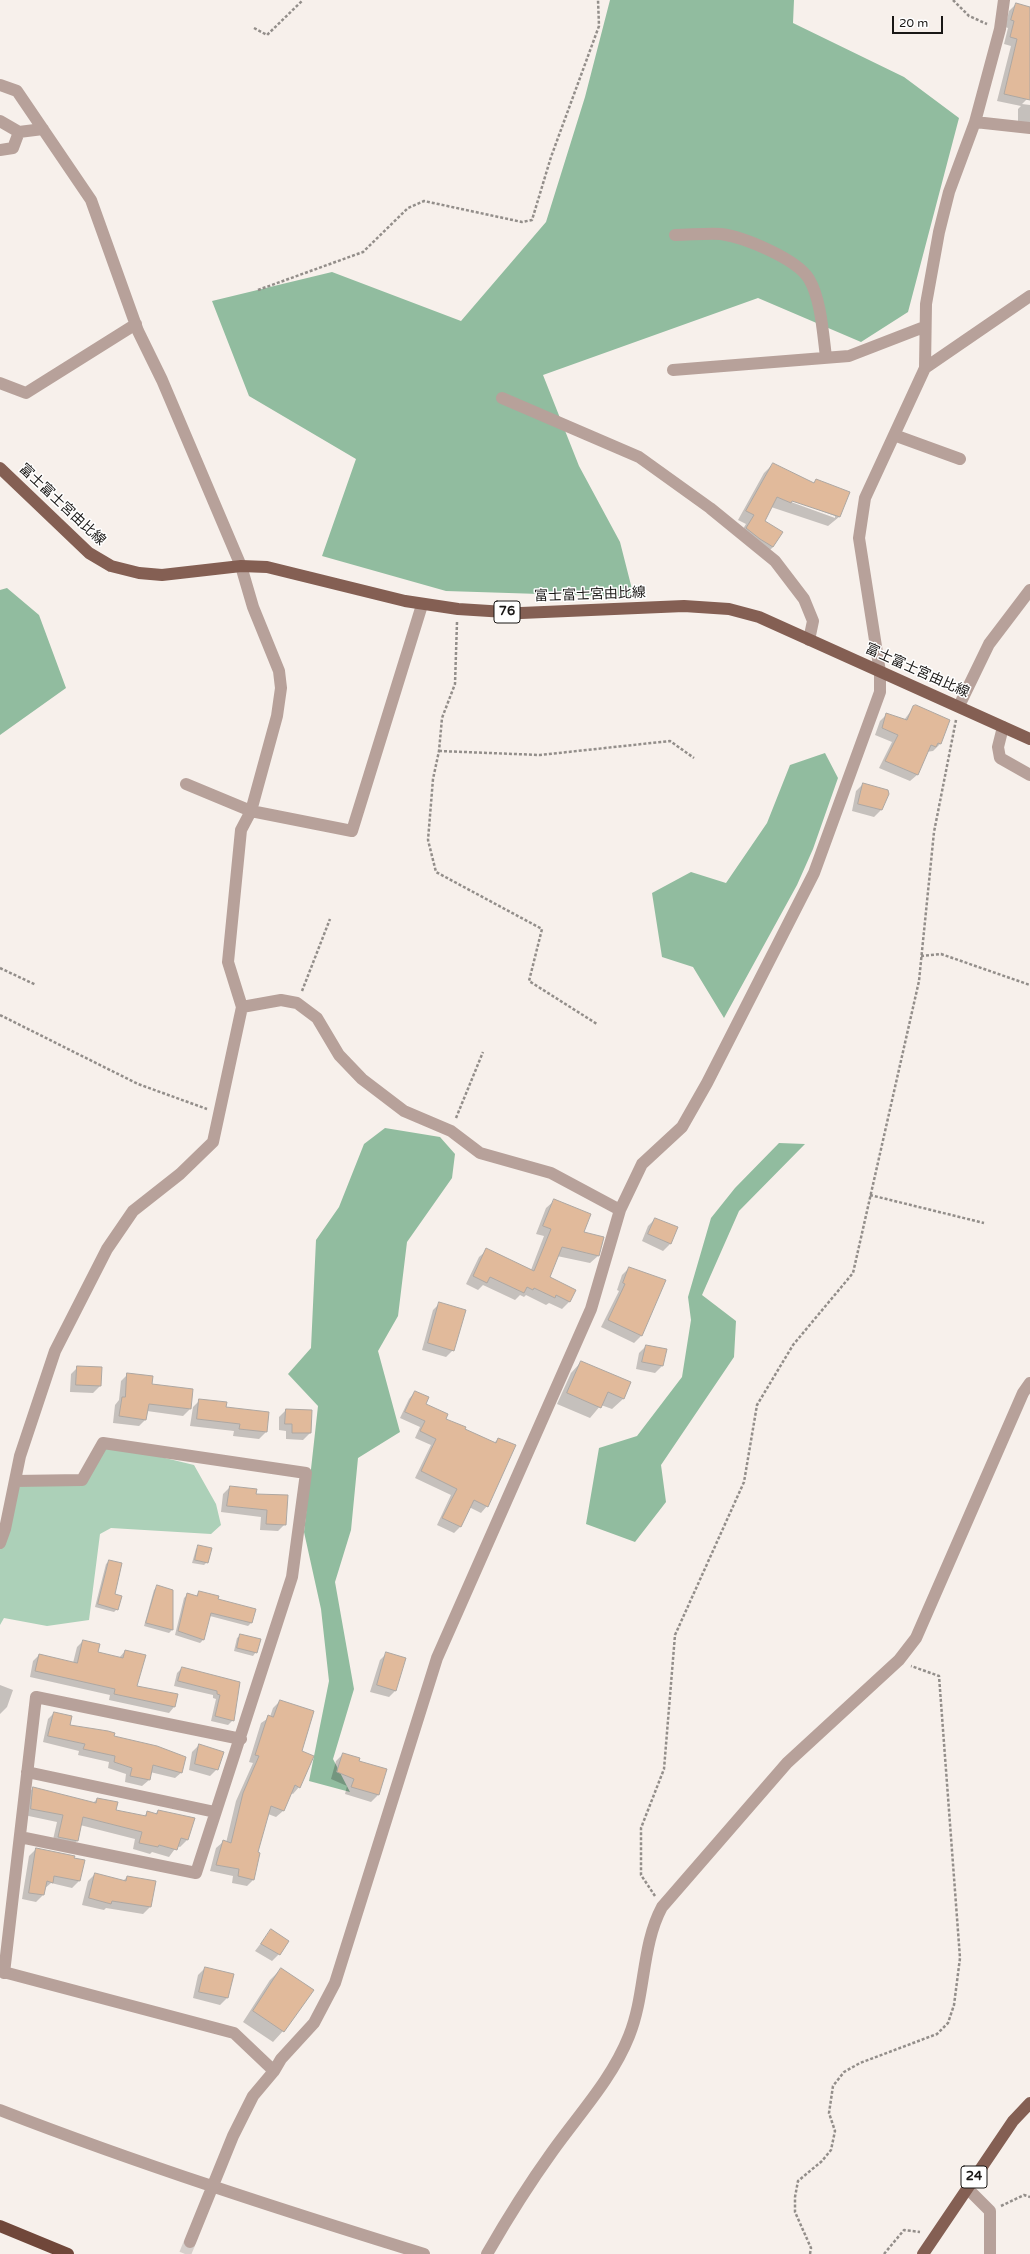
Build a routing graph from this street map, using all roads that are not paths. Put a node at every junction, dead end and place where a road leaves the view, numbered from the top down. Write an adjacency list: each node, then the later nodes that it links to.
1 (1004, 0): 4 (street)
2 (0, 85): 6 (street)
3 (0, 121): 7 (street)
4 (975, 122): 5 (street); 12 (street)
5 (1030, 128)
6 (43, 129): 7 (street); 11 (street)
7 (19, 132): 8 (street)
8 (0, 150)
9 (675, 235): 13 (street)
10 (1030, 296): 14 (street)
11 (136, 324): 16 (street); 21 (street)
12 (924, 327): 13 (street); 14 (street)
13 (826, 357): 15 (street)
14 (925, 368): 18 (street)
15 (673, 370)
16 (0, 383)
17 (502, 398): 24 (street)
18 (894, 435): 19 (street); 25 (street)
19 (960, 459)
20 (0, 468): 21 (main road, 富士富士宮由比線 / 76)
21 (241, 566): 23 (main road, 富士富士宮由比線 / 76); 31 (street)
22 (1030, 590): 26 (street)
23 (422, 605): 24 (main road, 富士富士宮由比線 / 76); 31 (street)
24 (809, 640): 25 (main road, 富士富士宮由比線 / 76)
25 (880, 672): 26 (main road, 富士富士宮由比線 / 76); 33 (street)
26 (959, 706): 27 (main road, 富士富士宮由比線 / 76)
27 (1002, 727): 28 (main road, 富士富士宮由比線 / 76); 29 (street)
28 (1030, 739)
29 (1030, 775)
30 (186, 784): 31 (street)
31 (251, 811): 32 (street)
32 (242, 1007): 33 (street); 35 (street)
33 (620, 1210): 42 (street)
34 (1030, 1383): 51 (street)
35 (15, 1481): 36 (street); 37 (street)
36 (0, 1543)
37 (241, 1739): 38 (street); 39 (street)
38 (27, 1772): 39 (street); 40 (street)
39 (216, 1812): 40 (street)
40 (20, 1837): 41 (street)
41 (2, 1972): 42 (street)
42 (274, 2071): 45 (street)
43 (1030, 2103): 46 (main road, 24)
44 (0, 2110): 45 (street)
45 (213, 2187): 48 (street); 50 (street)
46 (967, 2188): 52 (main road, 24); 53 (street)
47 (0, 2226): 49 (highway)
48 (190, 2242)
49 (68, 2254)
50 (424, 2254)
51 (487, 2254)
52 (923, 2254)
53 (990, 2254)

